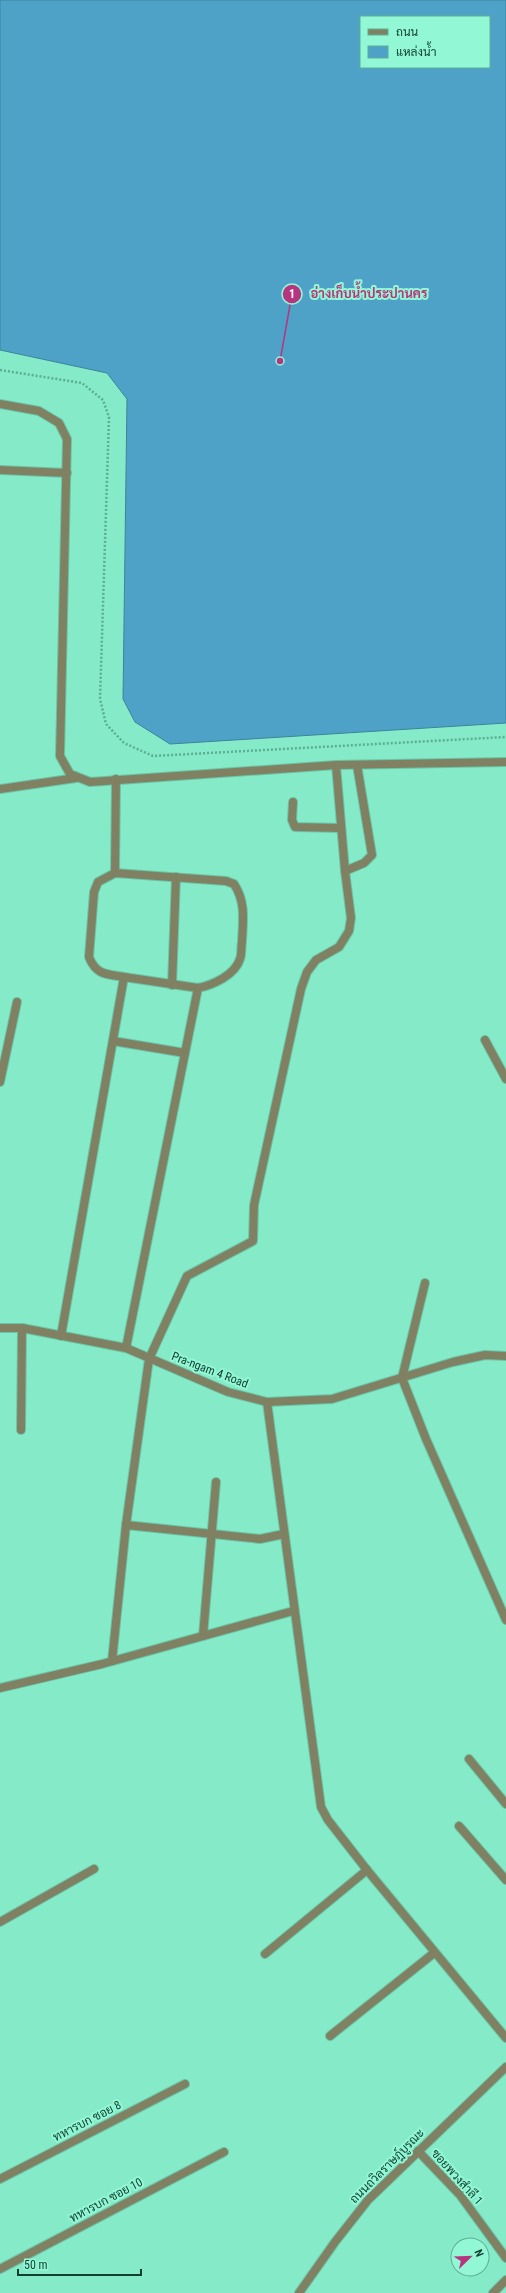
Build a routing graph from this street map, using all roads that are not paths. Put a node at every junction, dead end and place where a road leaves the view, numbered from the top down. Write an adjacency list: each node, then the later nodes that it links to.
1 (0, 404): 3 (street)
2 (0, 470): 3 (street)
3 (67, 473): 7 (street)
4 (506, 762): 5 (street)
5 (357, 765): 6 (street); 12 (street)
6 (336, 766): 8 (street); 11 (street)
7 (76, 778): 8 (street); 9 (street)
8 (116, 780): 13 (street)
9 (0, 789)
10 (293, 802): 11 (street)
11 (341, 828): 12 (street)
12 (344, 871): 30 (street)
13 (115, 873): 14 (street); 15 (street)
14 (176, 877): 16 (street); 17 (street)
15 (124, 977): 16 (street); 20 (street)
16 (172, 985): 17 (street)
17 (198, 988): 21 (street)
18 (17, 1002): 23 (street)
19 (485, 1040): 22 (street)
20 (112, 1041): 21 (street); 27 (street)
21 (185, 1053): 28 (street)
22 (506, 1079)
23 (0, 1082)
24 (425, 1283): 31 (street)
25 (0, 1328): 26 (street, Pra-ngam 4 Road)
26 (22, 1328): 27 (street, Pra-ngam 4 Road); 33 (street)
27 (61, 1336): 28 (street, Pra-ngam 4 Road)
28 (126, 1348): 30 (street, Pra-ngam 4 Road)
29 (505, 1354): 31 (street, Pra-ngam 4 Road)
30 (149, 1359): 32 (street, Pra-ngam 4 Road); 35 (street)
31 (402, 1378): 32 (street, Pra-ngam 4 Road); 39 (street)
32 (267, 1402): 37 (street)
33 (22, 1430)
34 (216, 1482): 36 (street)
35 (126, 1525): 36 (street); 41 (street)
36 (212, 1534): 37 (street); 40 (street)
37 (284, 1534): 38 (street)
38 (293, 1611): 40 (street); 47 (street)
39 (506, 1620)
40 (203, 1636): 41 (street)
41 (112, 1661): 42 (street)
42 (0, 1688)
43 (469, 1759): 44 (street)
44 (506, 1804)
45 (459, 1826): 48 (street)
46 (94, 1869): 49 (street)
47 (367, 1870): 50 (street); 51 (street)
48 (506, 1880)
49 (0, 1922)
50 (434, 1953): 52 (street); 53 (street)
51 (264, 1954)
52 (330, 2036)
53 (506, 2038)
54 (506, 2067): 56 (street, ถนนถวิลราษฎ์บูรณะ)
55 (184, 2084): 58 (street, ทหารบก ซอย 8)
56 (418, 2151): 59 (street, ซอยพวงสำลี 1); 62 (street, ถนนถวิลราษฎ์บูรณะ)
57 (224, 2152): 60 (street, ทหารบก ซอย 10)
58 (0, 2179)
59 (506, 2258)
60 (0, 2269)
61 (506, 2280): 63 (street)
62 (299, 2293)
63 (493, 2293)

